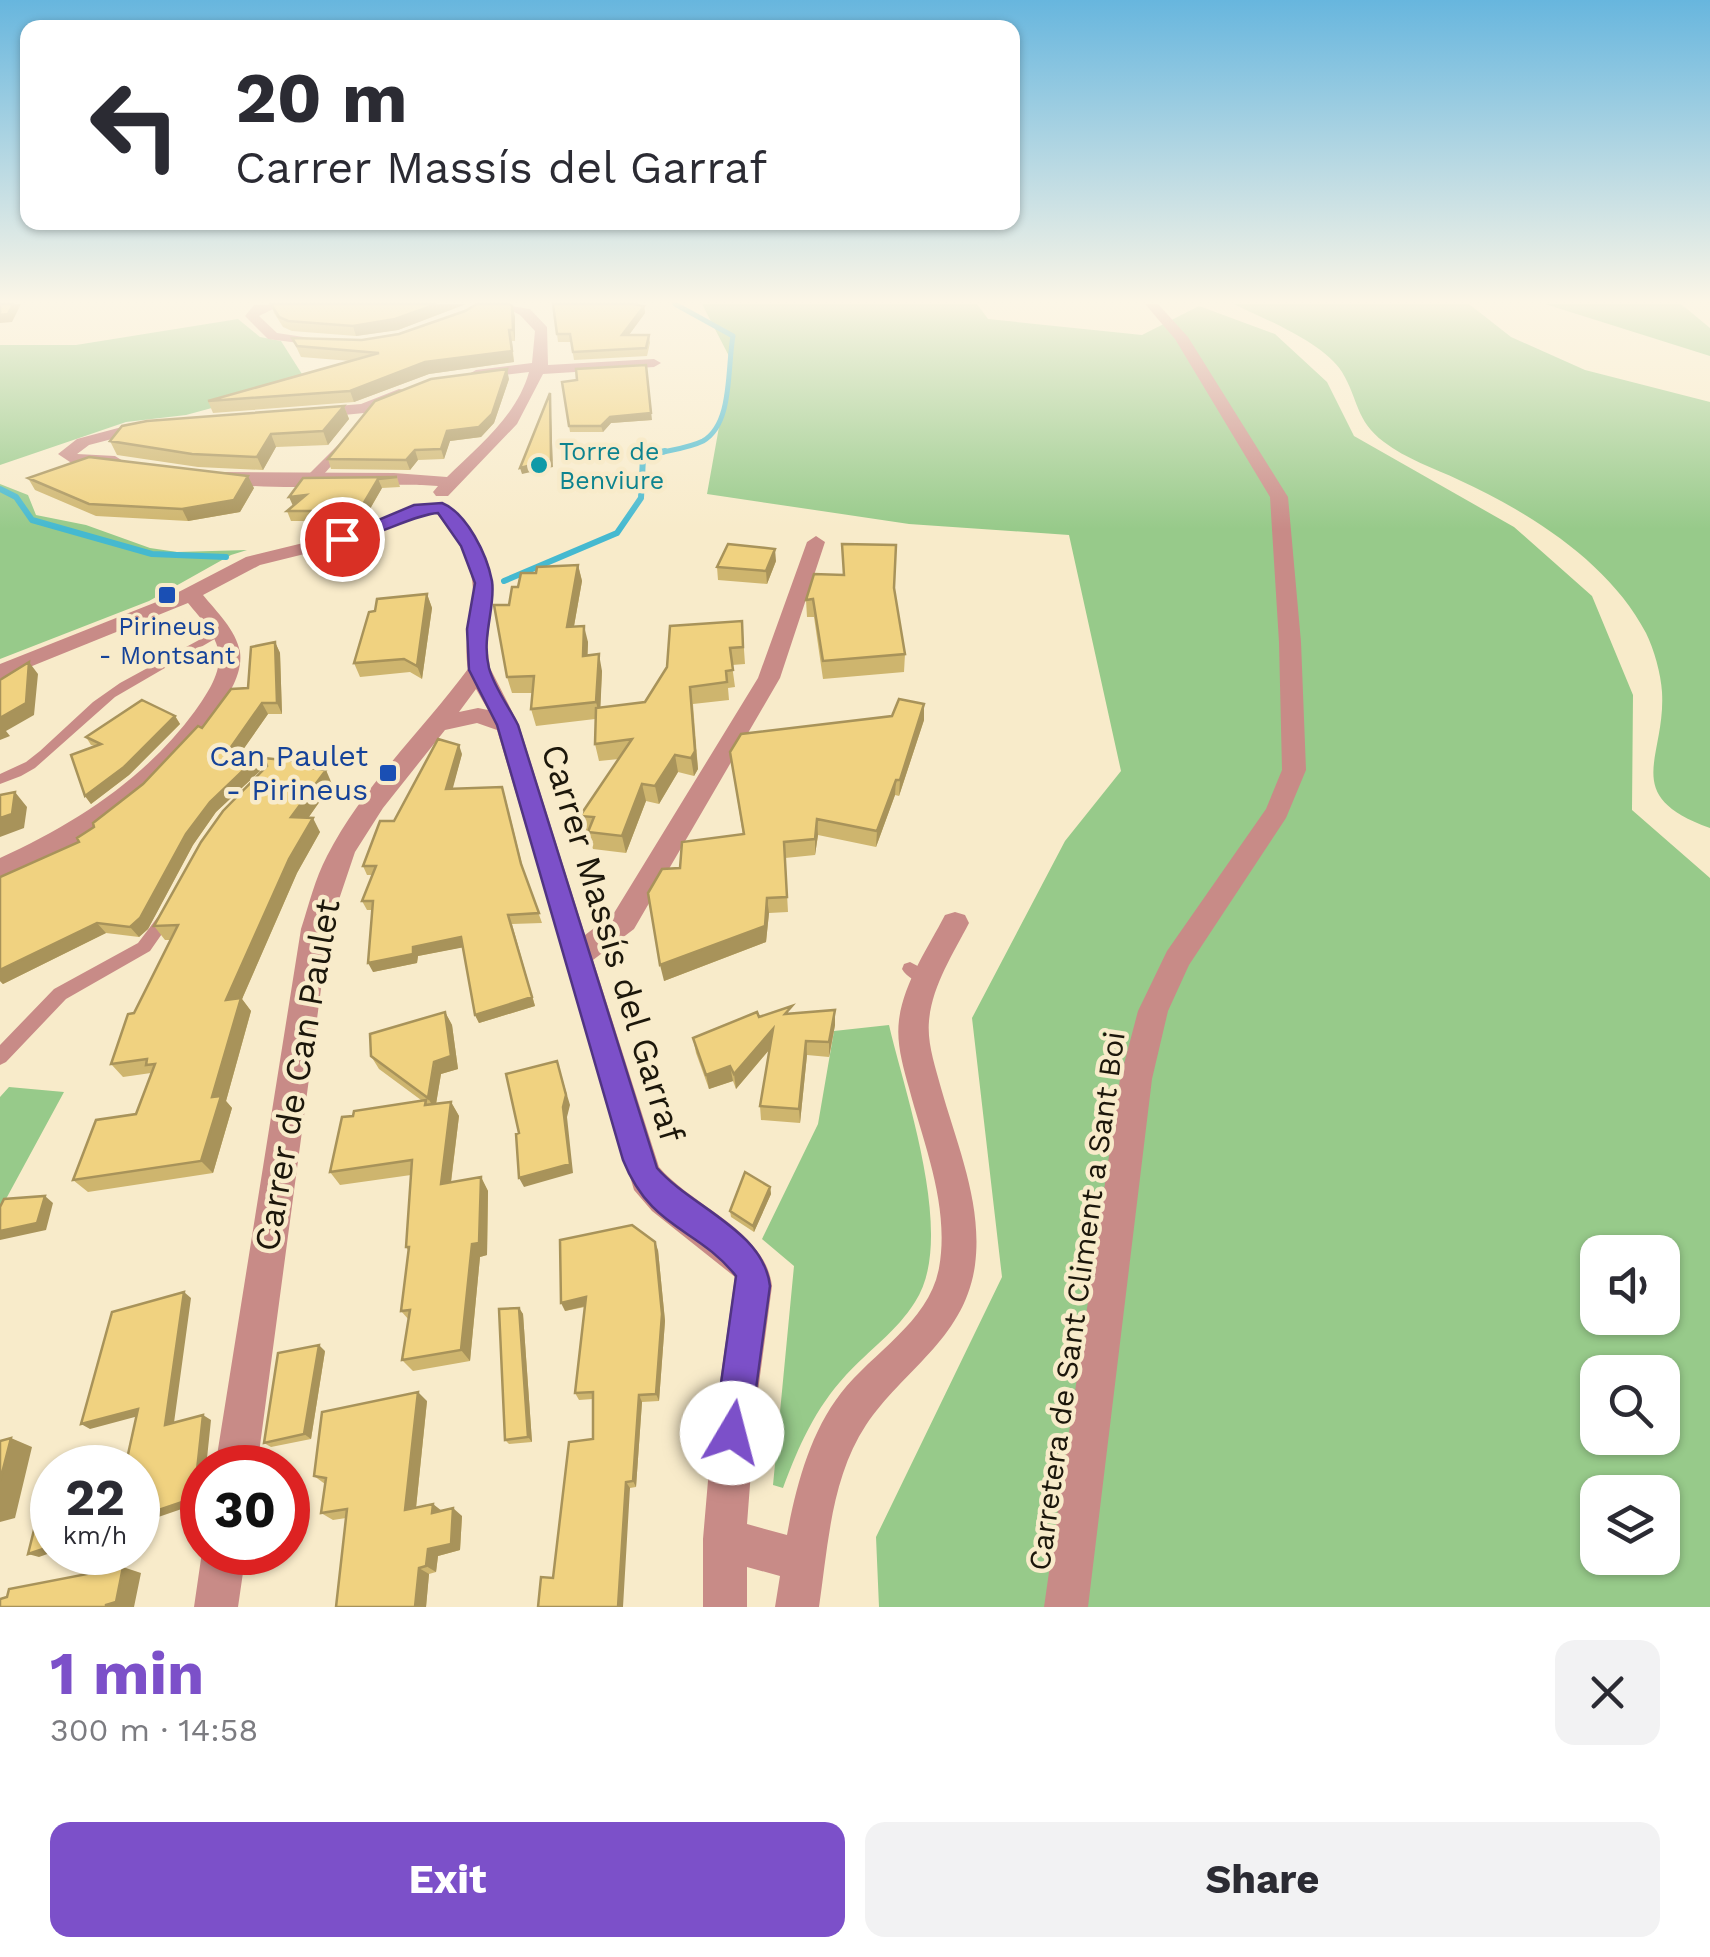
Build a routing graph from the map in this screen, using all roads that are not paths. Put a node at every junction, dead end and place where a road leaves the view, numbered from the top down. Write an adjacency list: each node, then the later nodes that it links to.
1 (537, 379): 12 (street)
2 (1206, 379): 33 (street, Carretera de Sant Climent a Sant Boi)
3 (420, 384): 4 (street)
4 (371, 406): 5 (street); 7 (street)
5 (303, 414)
6 (170, 423): 9 (street)
7 (360, 423)
8 (350, 436): 11 (street)
9 (135, 463)
10 (200, 474): 11 (street)
11 (310, 482): 12 (street)
12 (444, 496): 14 (street); 16 (street)
13 (816, 542): 24 (street)
14 (192, 594): 15 (street); 17 (street)
15 (221, 631): 20 (lane); 21 (street)
16 (479, 670): 18 (street); 19 (street, Carrer de Can Paulet)
17 (0, 672)
18 (502, 714): 19 (street, Carrer Massís del Garraf); 24 (street, Carrer Massís del Garraf)
19 (441, 723): 26 (street, Carrer de Can Paulet)
20 (0, 779)
21 (0, 870)
22 (174, 902): 25 (lane)
23 (955, 923): 28 (street)
24 (579, 956): 27 (street, Carrer Massís del Garraf)
25 (0, 1057)
26 (239, 1445)
27 (724, 1539): 28 (street); 31 (street)
28 (804, 1560): 32 (street)
29 (221, 1575): 30 (street)
30 (216, 1607)
31 (726, 1607)
32 (796, 1607)
33 (1066, 1607)

